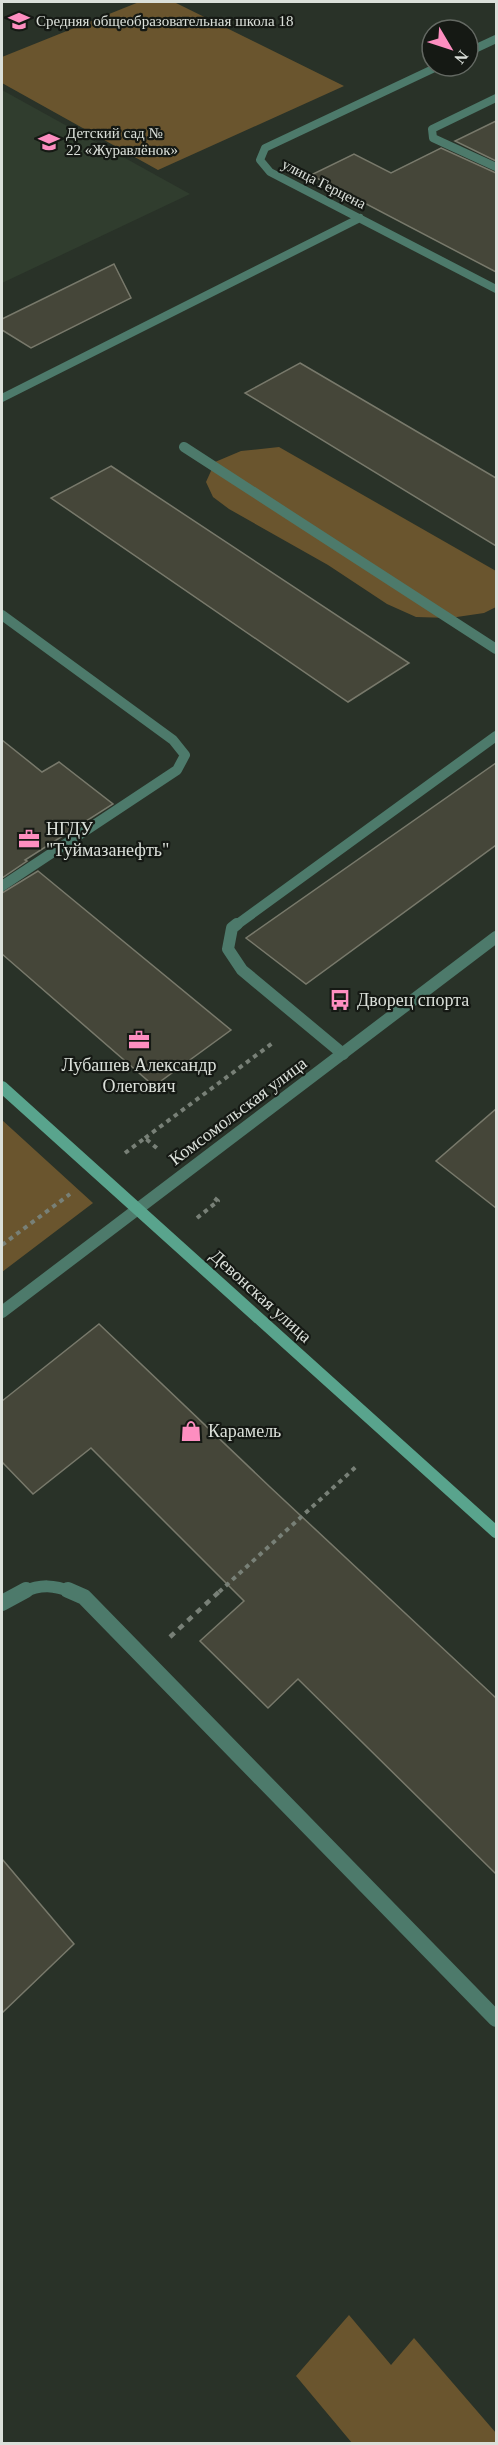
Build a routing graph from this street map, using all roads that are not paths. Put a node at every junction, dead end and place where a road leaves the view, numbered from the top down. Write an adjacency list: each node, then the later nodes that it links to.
1 (496, 39): 2 (street)
2 (480, 46)
3 (420, 75): 6 (street, улица Герцена)
4 (496, 98): 5 (street)
5 (496, 167)
6 (360, 218): 7 (street, улица Герцена); 8 (street)
7 (496, 289)
8 (2, 398)
9 (184, 447): 11 (street)
10 (2, 615): 13 (street)
11 (496, 649)
12 (496, 736): 15 (street)
13 (2, 886)
14 (496, 938): 15 (street, Комсомольская улица)
15 (343, 1054): 17 (street, Комсомольская улица)
16 (2, 1087): 17 (main road, Девонская улица)
17 (138, 1209): 18 (street, Комсомольская улица); 19 (main road, Девонская улица)
18 (2, 1312)
19 (496, 1532)
20 (2, 1603): 21 (street)
21 (496, 2019)

